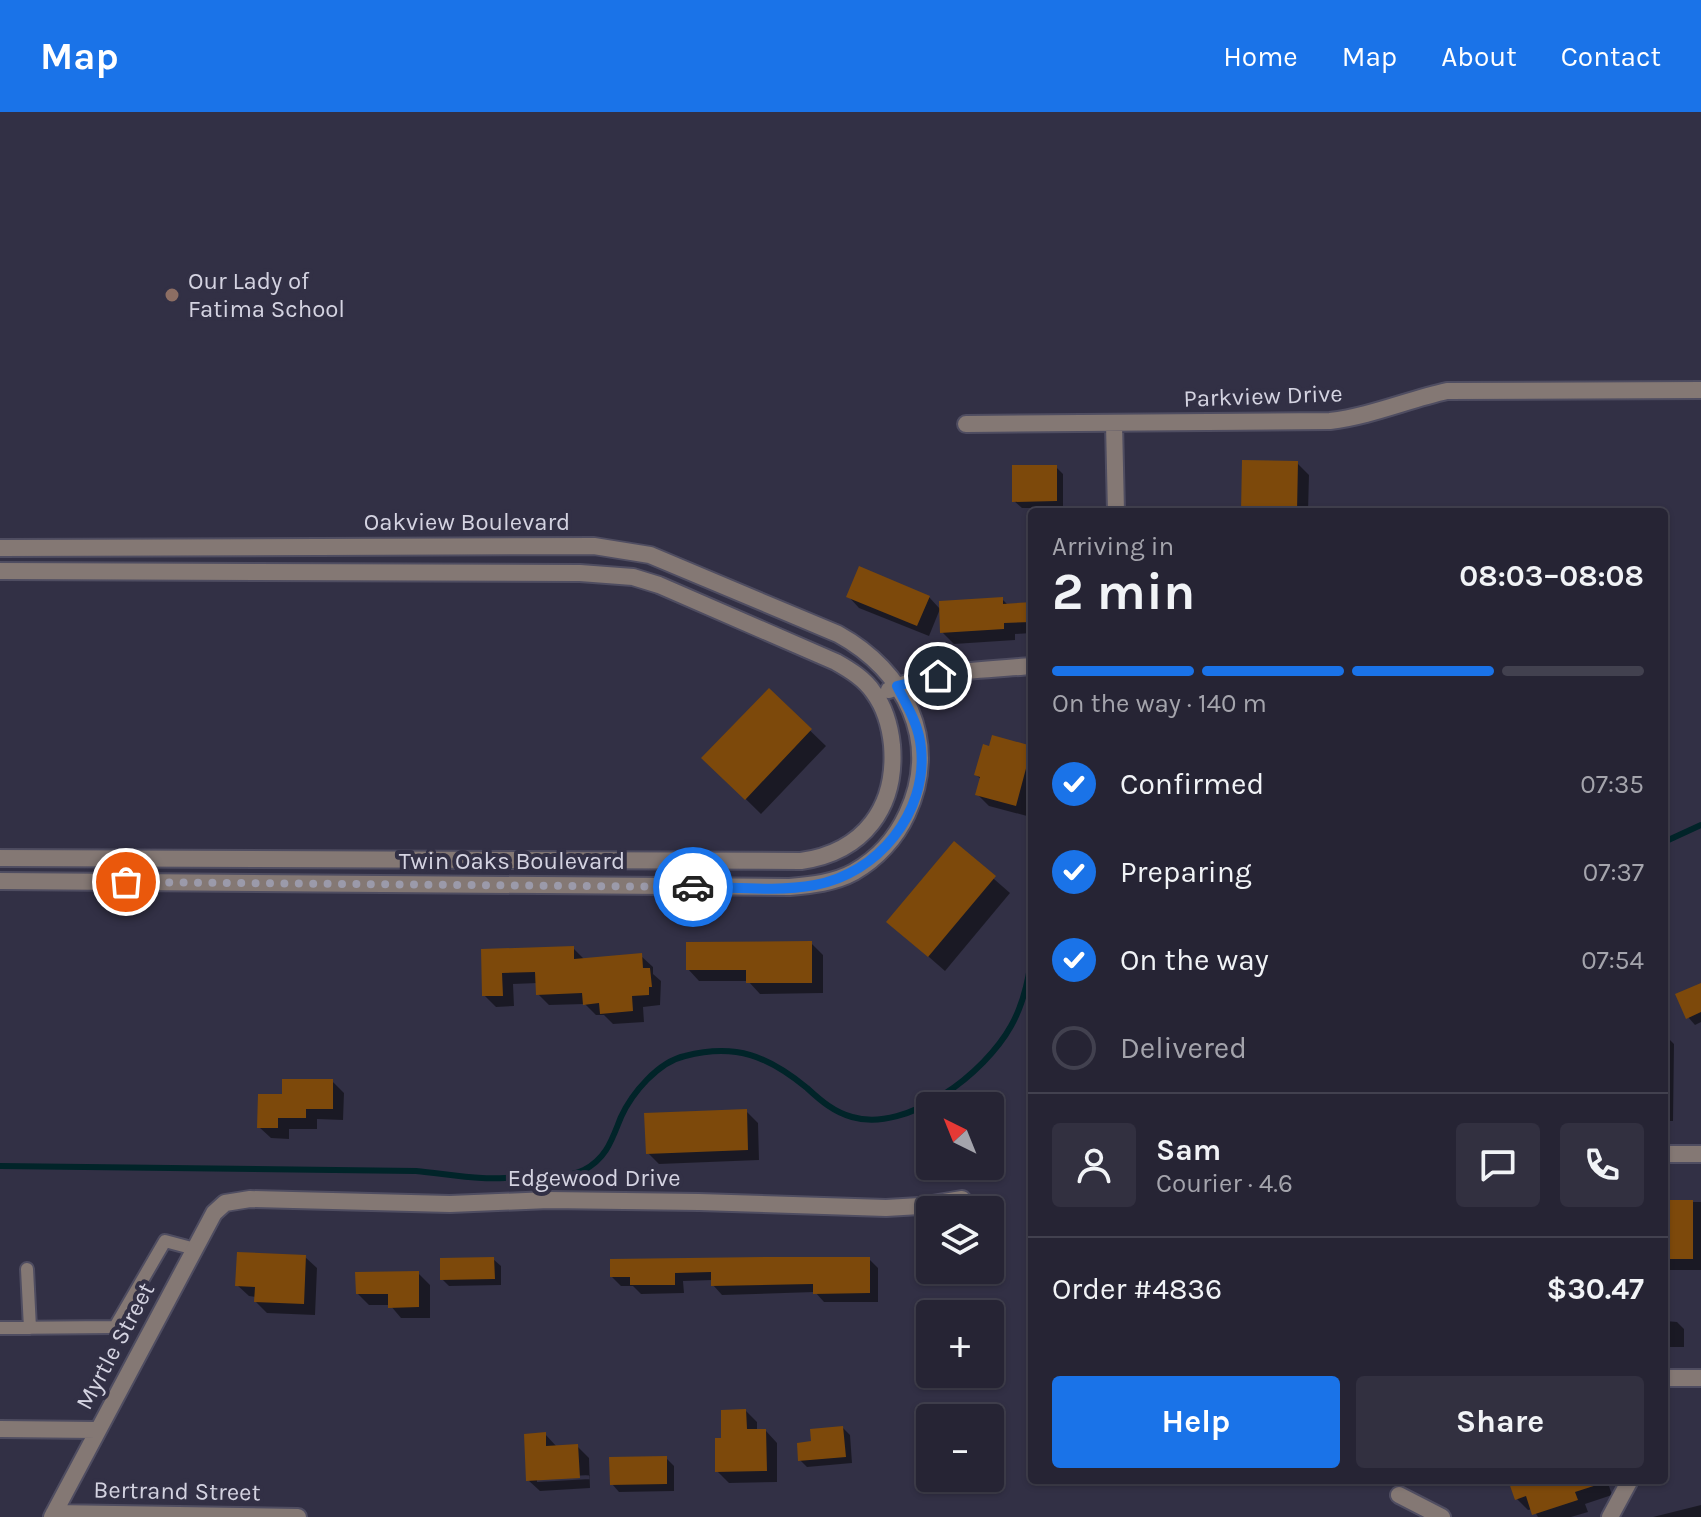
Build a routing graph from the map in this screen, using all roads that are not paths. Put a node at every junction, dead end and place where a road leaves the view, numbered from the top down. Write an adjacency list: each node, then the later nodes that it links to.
1 (1701, 390): 2 (street, Parkview Drive)
2 (1114, 423): 3 (street, Parkview Drive); 4 (street)
3 (966, 424)
4 (1116, 508)
5 (0, 548): 8 (street, Oakview Boulevard)
6 (0, 571): 9 (street, Oakview Boulevard)
7 (1028, 666): 8 (street)
8 (897, 686): 9 (street); 11 (street, Twin Oaks Boulevard)
9 (877, 695): 10 (street, Twin Oaks Boulevard)
10 (0, 858)
11 (0, 881)
12 (1668, 1154): 13 (street)
13 (1701, 1154)
14 (225, 1203): 15 (street, Edgewood Drive); 16 (street, Myrtle Street)
15 (916, 1206)
16 (195, 1249): 19 (lane); 23 (street, Myrtle Street)
17 (27, 1269): 19 (lane)
18 (0, 1328): 19 (lane)
19 (30, 1328)
20 (1668, 1378): 21 (street)
21 (1701, 1378)
22 (0, 1429): 23 (street)
23 (97, 1430): 26 (street, Myrtle Street)
24 (1628, 1484): 29 (street)
25 (1399, 1495): 28 (street)
26 (53, 1515): 27 (street, Bertrand Street)
27 (298, 1517)
28 (1442, 1517)
29 (1610, 1517)

